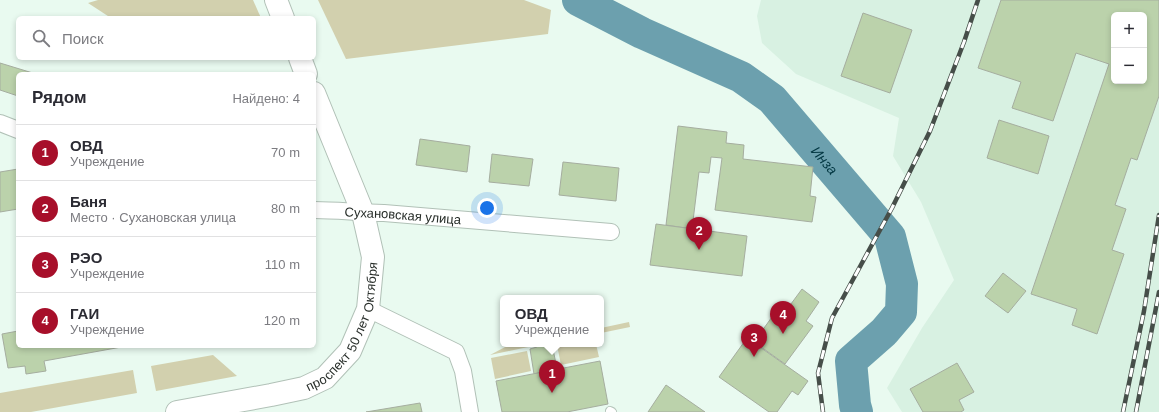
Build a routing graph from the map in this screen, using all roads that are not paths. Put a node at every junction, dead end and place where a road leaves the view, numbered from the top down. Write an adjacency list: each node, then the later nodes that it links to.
1 (276, 0): 2 (main road)
2 (282, 16)
3 (301, 60): 4 (main road)
4 (305, 72)
5 (316, 98): 9 (main road, проспект 50 лет Октября)
6 (0, 123): 7 (street)
7 (16, 129)
8 (316, 210): 9 (street, Сухановская улица)
9 (363, 213): 10 (street, Сухановская улица); 11 (main road, проспект 50 лет Октября)
10 (611, 232)
11 (368, 309): 12 (main road, проспект 50 лет Октября); 13 (street)
12 (177, 412)
13 (470, 412)

